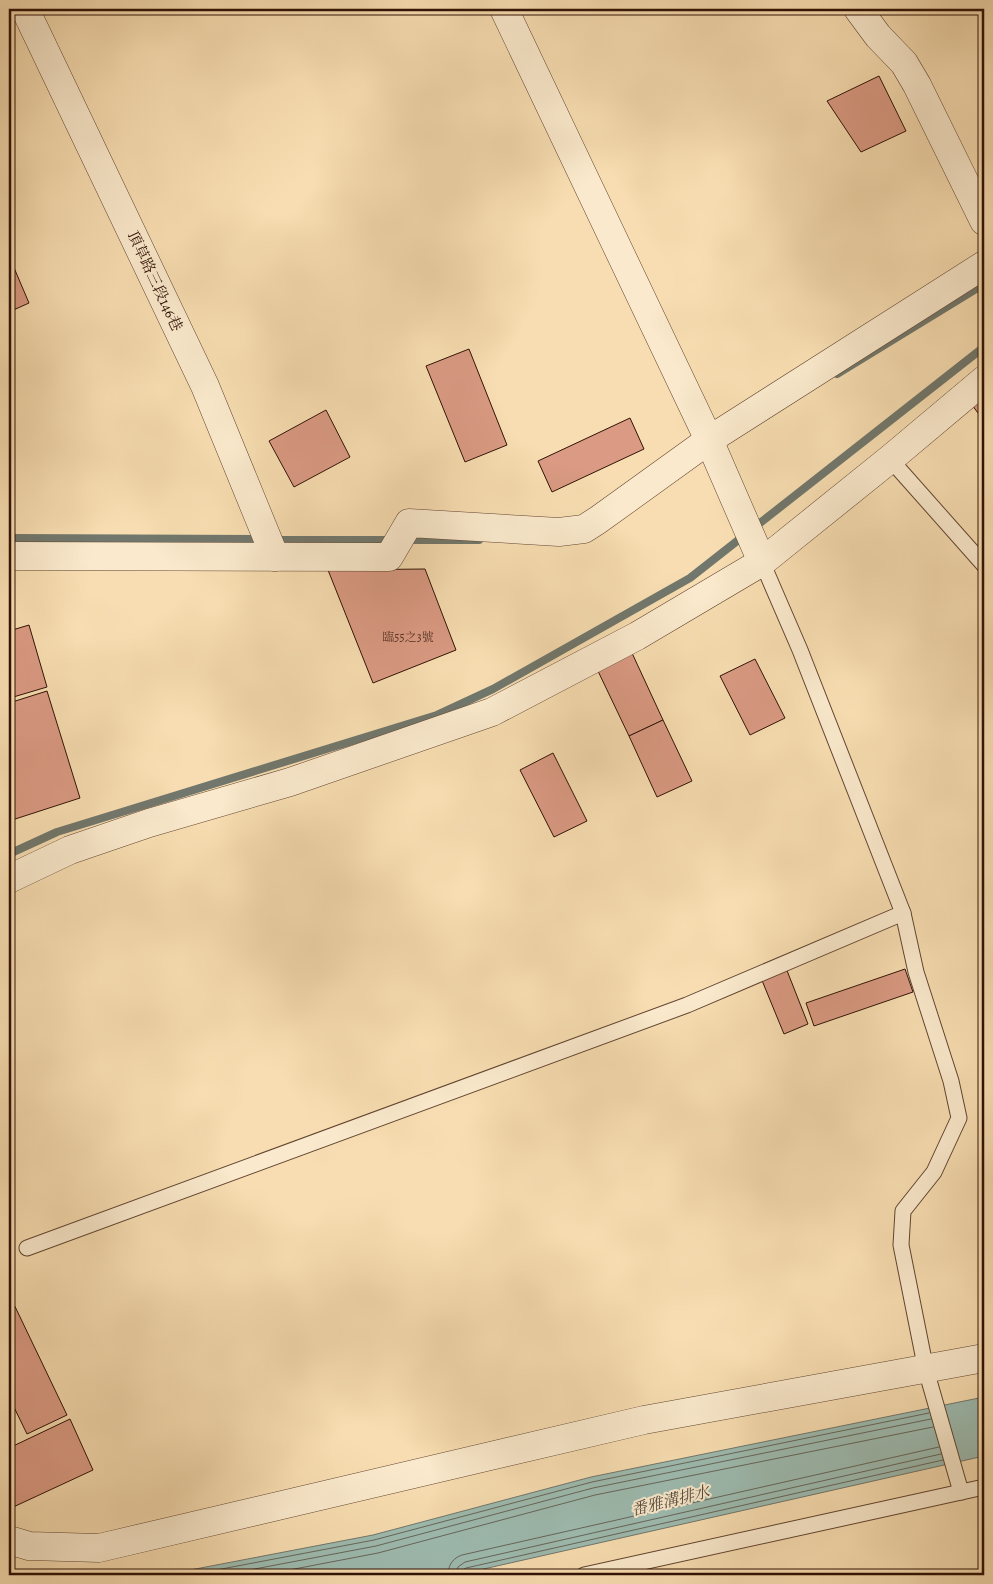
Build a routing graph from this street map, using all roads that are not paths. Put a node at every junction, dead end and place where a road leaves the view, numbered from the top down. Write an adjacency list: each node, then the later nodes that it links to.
1 (26, 9): 10 (street, 頂草路三段146巷)
2 (504, 9): 7 (street)
3 (858, 9): 4 (street)
4 (984, 221)
5 (984, 265): 7 (street)
6 (984, 380): 8 (street)
7 (709, 440): 10 (street); 11 (street)
8 (890, 459): 11 (street); 12 (lane)
9 (9, 556): 10 (street)
10 (274, 557)
11 (762, 562): 13 (street); 14 (lane)
12 (984, 565)
13 (9, 879)
14 (903, 912): 15 (lane); 17 (lane)
15 (27, 1248)
16 (984, 1358): 17 (street)
17 (926, 1370): 19 (lane); 20 (street)
18 (984, 1487): 19 (lane)
19 (961, 1492): 21 (lane)
20 (9, 1540)
21 (584, 1575)

